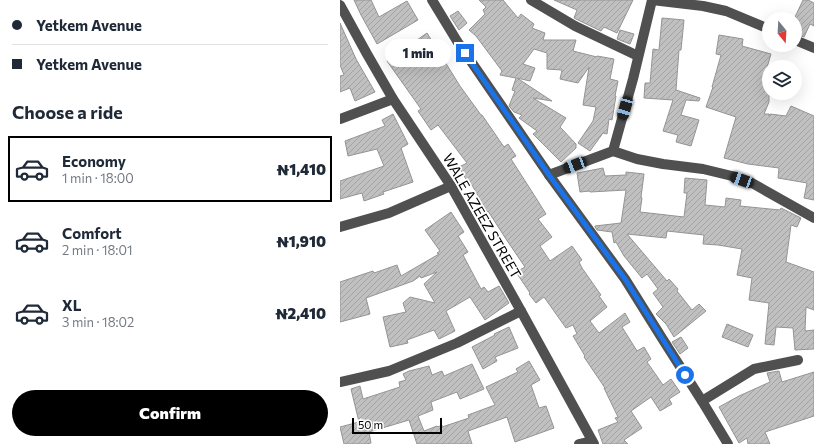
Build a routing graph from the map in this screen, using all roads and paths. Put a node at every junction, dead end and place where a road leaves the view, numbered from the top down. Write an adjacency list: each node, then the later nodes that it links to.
1 (432, 0): 12 (street)
2 (532, 0): 8 (street)
3 (652, 0): 5 (street); 8 (street)
4 (342, 11): 9 (street, WALE AZEEZ STREET)
5 (762, 25)
6 (802, 43): 7 (street)
7 (814, 48)
8 (638, 56): 11 (street)
9 (393, 98): 10 (street); 13 (street, WALE AZEEZ STREET)
10 (340, 119)
11 (613, 151): 12 (street); 14 (street)
12 (549, 175): 19 (street)
13 (451, 186): 15 (street); 16 (street, WALE AZEEZ STREET)
14 (814, 218)
15 (340, 227)
16 (521, 311): 18 (street); 20 (street, WALE AZEEZ STREET)
17 (798, 360): 19 (street)
18 (340, 382)
19 (702, 401): 22 (street)
20 (593, 442): 21 (street)
21 (579, 444)
22 (728, 444)

